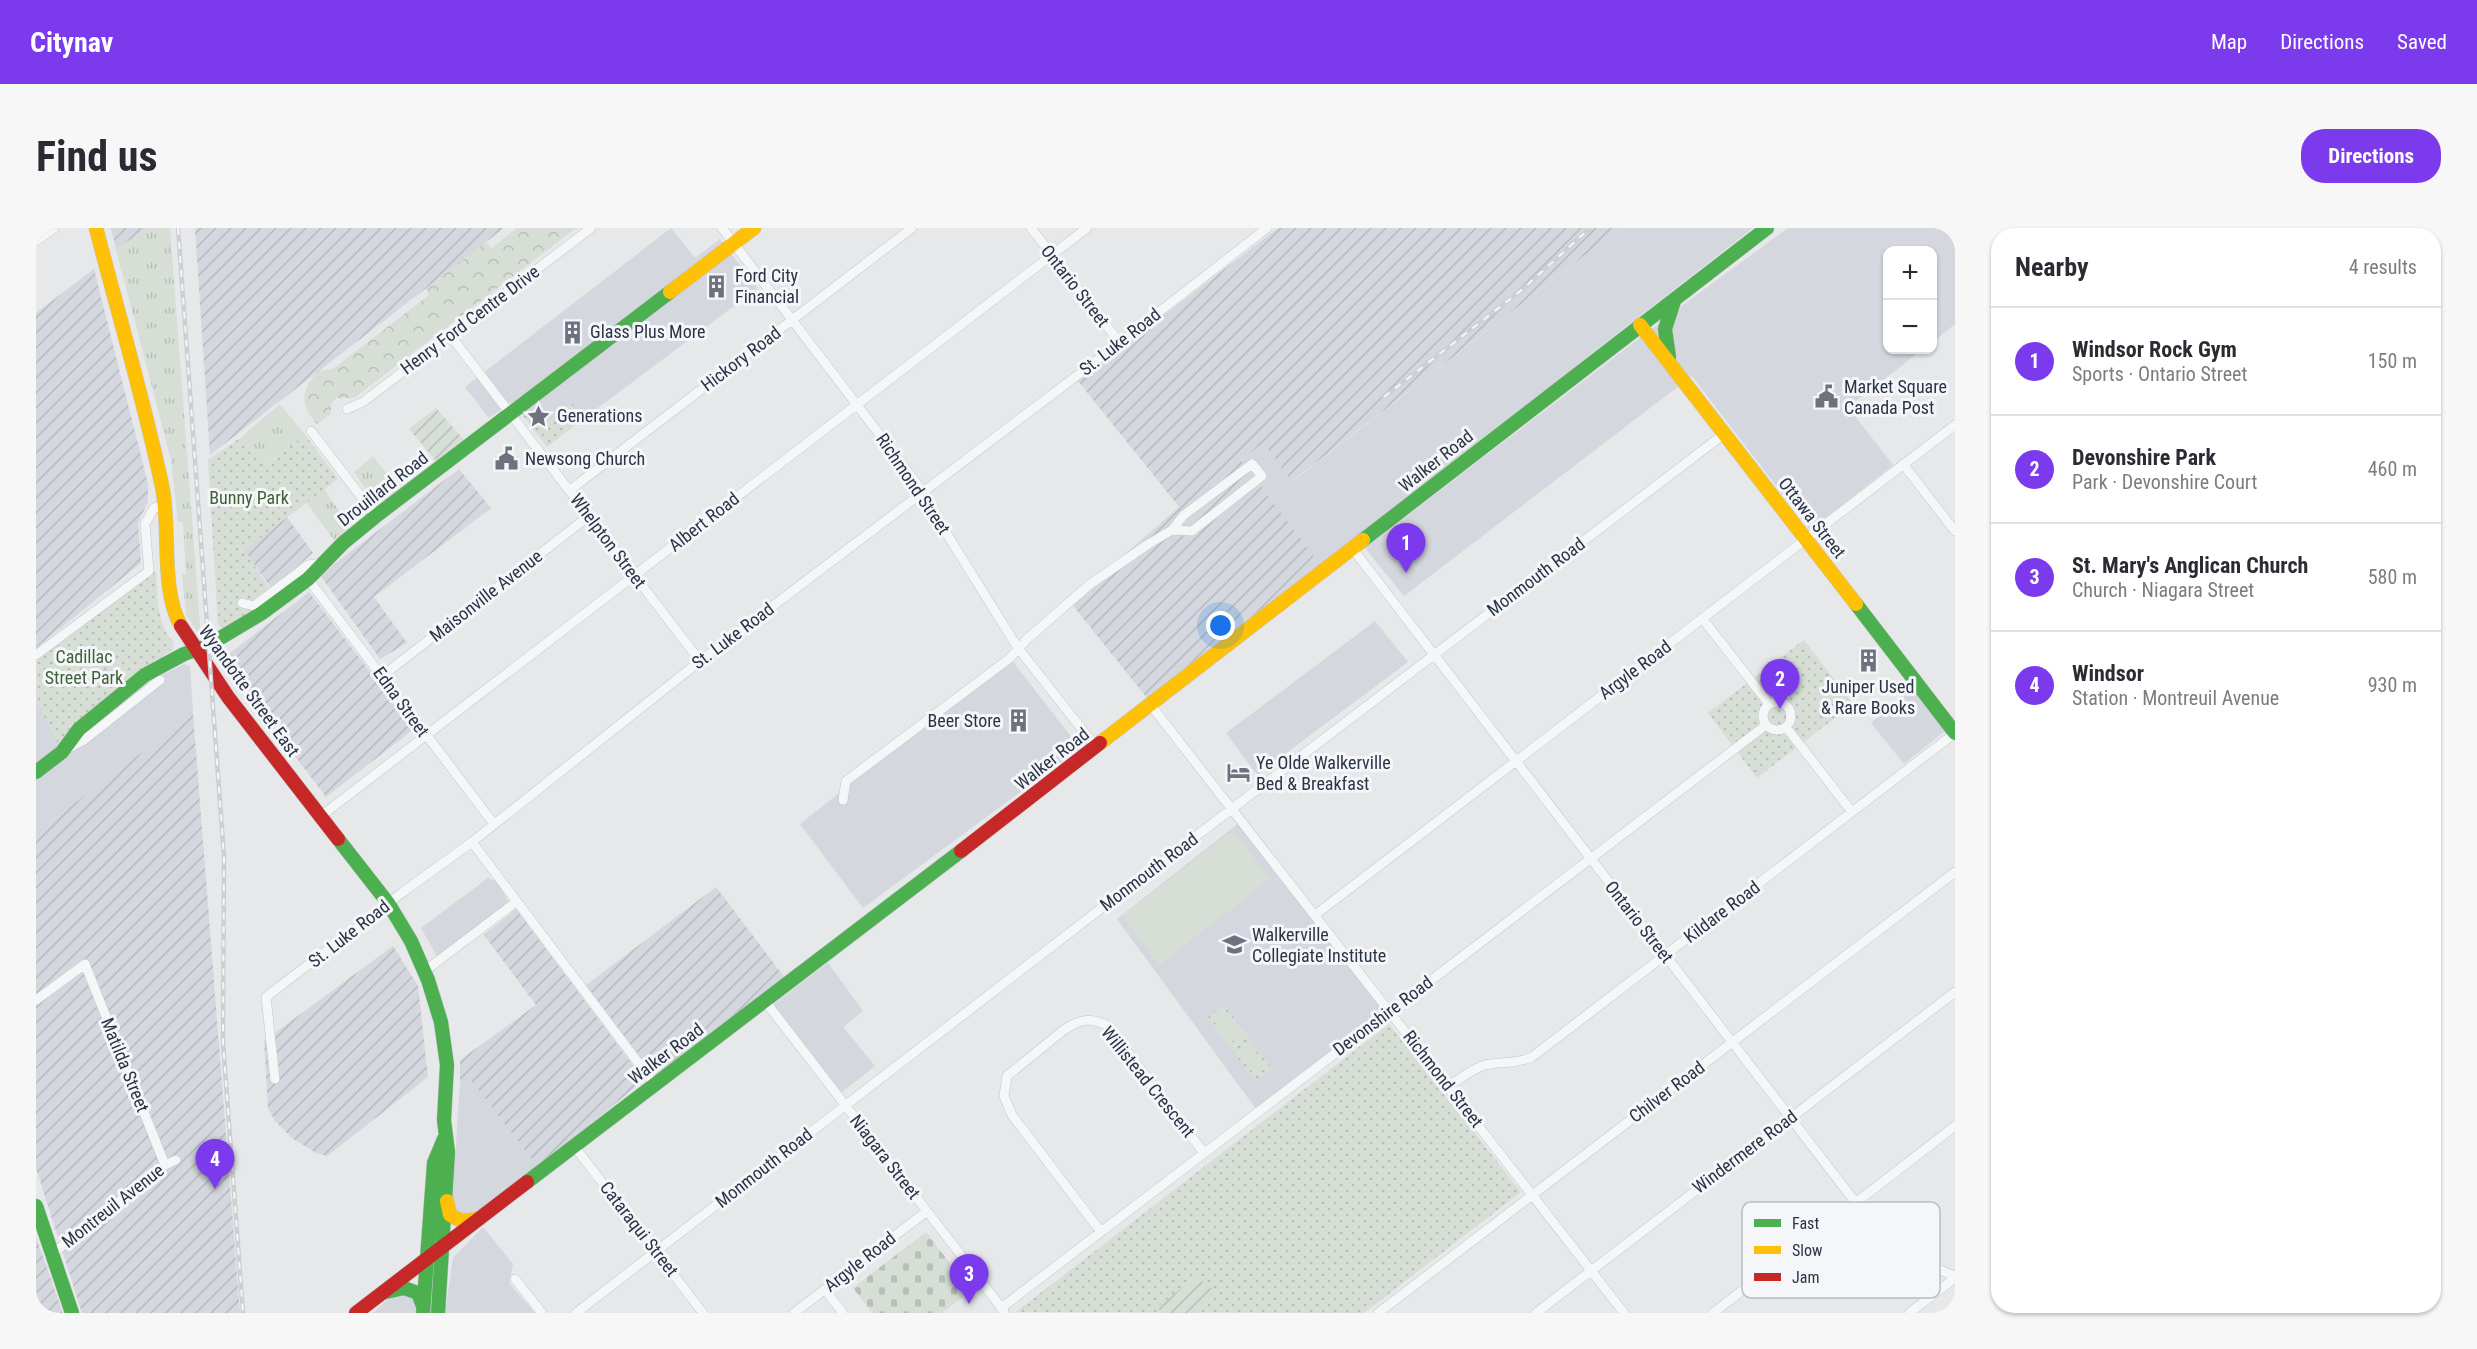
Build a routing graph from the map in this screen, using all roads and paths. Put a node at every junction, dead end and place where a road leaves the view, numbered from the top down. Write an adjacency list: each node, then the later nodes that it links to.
1 (54, 228): 11 (street)
2 (96, 228): 29 (main road, Wyandotte Street East)
3 (591, 228): 17 (street, Henry Ford Centre Drive)
4 (722, 228): 12 (street, Richmond Street)
5 (754, 228): 12 (main road, Drouillard Road)
6 (912, 228): 15 (street, Hickory Road)
7 (1031, 228): 13 (street, Ontario Street)
8 (1087, 228): 13 (street, Albert Road)
9 (1267, 228): 18 (street, St. Luke Road)
10 (1767, 228): 14 (main road, Walker Road)
11 (36, 242)
12 (734, 243): 15 (street, Richmond Street); 22 (main road, Drouillard Road)
13 (1052, 255): 18 (street, Ontario Street); 20 (street, Albert Road)
14 (1675, 298): 16 (main road, Walker Road); 19 (main road)
15 (792, 320): 20 (street, Richmond Street); 27 (street, Hickory Road)
16 (1640, 325): 19 (main road, Ottawa Street); 35 (main road, Walker Road)
17 (450, 335): 21 (street, Henry Ford Centre Drive); 22 (street, Whelpton Street)
18 (1120, 343): 28 (street, St. Luke Road)
19 (1671, 365): 25 (main road, Ottawa Street)
20 (856, 404): 28 (street, Richmond Street); 37 (street, Albert Road)
21 (347, 409)
22 (510, 414): 27 (street, Whelpton Street); 30 (main road, Drouillard Road)
23 (1955, 425): 26 (street, Argyle Road)
24 (311, 430): 30 (street)
25 (1724, 434): 34 (main road, Ottawa Street); 44 (street, Monmouth Road)
26 (1904, 464): 33 (street); 34 (street, Argyle Road)
27 (570, 490): 31 (street, Whelpton Street)
28 (922, 494): 41 (street, Richmond Street); 45 (street, St. Luke Road)
29 (164, 506): 42 (main road, Wyandotte Street East); 43 (street)
30 (376, 516): 36 (main road, Drouillard Road)
31 (589, 516): 37 (street, Whelpton Street); 46 (street, Maisonville Avenue)
32 (1172, 530): 32 (street); 41 (street)
33 (1955, 531)
34 (1805, 539): 40 (street, Argyle Road); 52 (main road, Ottawa Street)
35 (1352, 548): 44 (street, Ontario Street); 48 (main road, Walker Road)
36 (321, 563): 38 (main road, Drouillard Road); 39 (street)
37 (635, 575): 45 (street, Whelpton Street); 53 (street, Albert Road)
38 (308, 579): 42 (main road, Drouillard Road); 46 (street, Edna Street)
39 (242, 603)
40 (1702, 618): 49 (street); 56 (street, Argyle Road)
41 (1018, 648): 54 (street, Richmond Street); 58 (street)
42 (196, 651): 55 (main road, Drouillard Road); 61 (main road, Wyandotte Street East)
43 (36, 655)
44 (1434, 655): 56 (street, Ontario Street); 59 (street, Monmouth Road)
45 (700, 661): 62 (street, St. Luke Road)
46 (382, 676): 53 (street, Edna Street)
47 (160, 680): 55 (street)
48 (1150, 704): 54 (main road, Walker Road); 59 (street, Richmond Street)
49 (1769, 704): 50 (street); 51 (street)
50 (1766, 725): 51 (street); 64 (street, Devonshire Road)
51 (1786, 727): 60 (street)
52 (1955, 733): 60 (street, Kildare Road)
53 (425, 735): 61 (street, Albert Road); 62 (street, Edna Street)
54 (1096, 747): 73 (main road, Walker Road)
55 (63, 752): 57 (main road, Drouillard Road)
56 (1515, 761): 64 (street, Ontario Street); 68 (street, Argyle Road)
57 (36, 772)
58 (843, 800)
59 (1232, 809): 68 (street, Richmond Street); 79 (street, Monmouth Road)
60 (1852, 812): 69 (street, Kildare Road)
61 (321, 816): 67 (main road, Wyandotte Street East)
62 (494, 824): 63 (street, St. Luke Road)
63 (472, 842): 66 (street); 67 (street, St. Luke Road)
64 (1590, 858): 69 (street, Ontario Street); 74 (street, Devonshire Road)
65 (1955, 872): 75 (street, Chilver Road)
66 (516, 902): 70 (street); 77 (street)
67 (388, 903): 70 (main road, Wyandotte Street East); 76 (street, St. Luke Road)
68 (1314, 915): 74 (street, Richmond Street)
69 (1665, 955): 75 (street, Ontario Street); 78 (street, Kildare Road)
70 (426, 970): 82 (main road, Wyandotte Street East)
71 (1955, 992): 80 (street, Windermere Road)
72 (36, 1000): 86 (street, Matilda Street)
73 (765, 1001): 77 (main road, Walker Road); 79 (street, Niagara Street)
74 (1389, 1011): 78 (street, Richmond Street); 84 (street, Devonshire Road)
75 (1733, 1043): 80 (street, Ontario Street); 87 (street, Chilver Road)
76 (274, 1079)
77 (655, 1085): 83 (main road, Walker Road)
78 (1448, 1086): 87 (street, Richmond Street)
79 (844, 1106): 91 (street, Niagara Street); 95 (street, Monmouth Road)
80 (1791, 1118): 89 (street, Ontario Street); 99 (street, Windermere Road)
81 (1955, 1126): 89 (street)
82 (444, 1139): 88 (main road, Wyandotte Street East); 97 (main road, Wyandotte Street East)
83 (574, 1146): 92 (main road, Walker Road); 95 (street, Cataraqui Street)
84 (1204, 1153): 93 (street, Devonshire Road); 93 (street, Willistead Crescent)
85 (176, 1160): 86 (street, Montreuil Avenue)
86 (165, 1165): 96 (street, Montreuil Avenue)
87 (1532, 1194): 99 (street, Richmond Street); 118 (street, Chilver Road)
88 (446, 1197): 92 (main road); 94 (main road, Wyandotte Street East)
89 (1856, 1202)
90 (36, 1206): 96 (main road)
91 (927, 1211): 104 (street, Argyle Road); 109 (street, Niagara Street)
92 (477, 1219): 94 (main road, Walker Road)
93 (1101, 1232): 109 (street, Devonshire Road)
94 (442, 1247): 97 (main road, Walker Road); 112 (main road, Wyandotte Street East)
95 (656, 1252): 114 (street, Monmouth Road); 115 (street, Cataraqui Street)
96 (52, 1254): 110 (main road)
97 (427, 1258): 106 (main road, Walker Road); 108 (main road, Wyandotte Street East)
98 (1940, 1270): 100 (street)
99 (1591, 1271): 119 (street, Windermere Road); 120 (street, Richmond Street)
100 (1955, 1277): 103 (street)
101 (515, 1278): 113 (street)
102 (1955, 1286): 103 (street)
103 (1942, 1288)
104 (825, 1290): 116 (street, Argyle Road); 117 (street)
105 (1742, 1290): 121 (street)
106 (384, 1292): 108 (main road); 111 (main road, Walker Road)
107 (1929, 1298): 122 (street)
108 (423, 1310)
109 (1003, 1311)
110 (72, 1313)
111 (356, 1313)
112 (438, 1313)
113 (542, 1313)
114 (576, 1313)
115 (703, 1313)
116 (794, 1313)
117 (843, 1313)
118 (1378, 1313)
119 (1536, 1313)
120 (1624, 1313)
121 (1713, 1313)
122 (1909, 1313)

